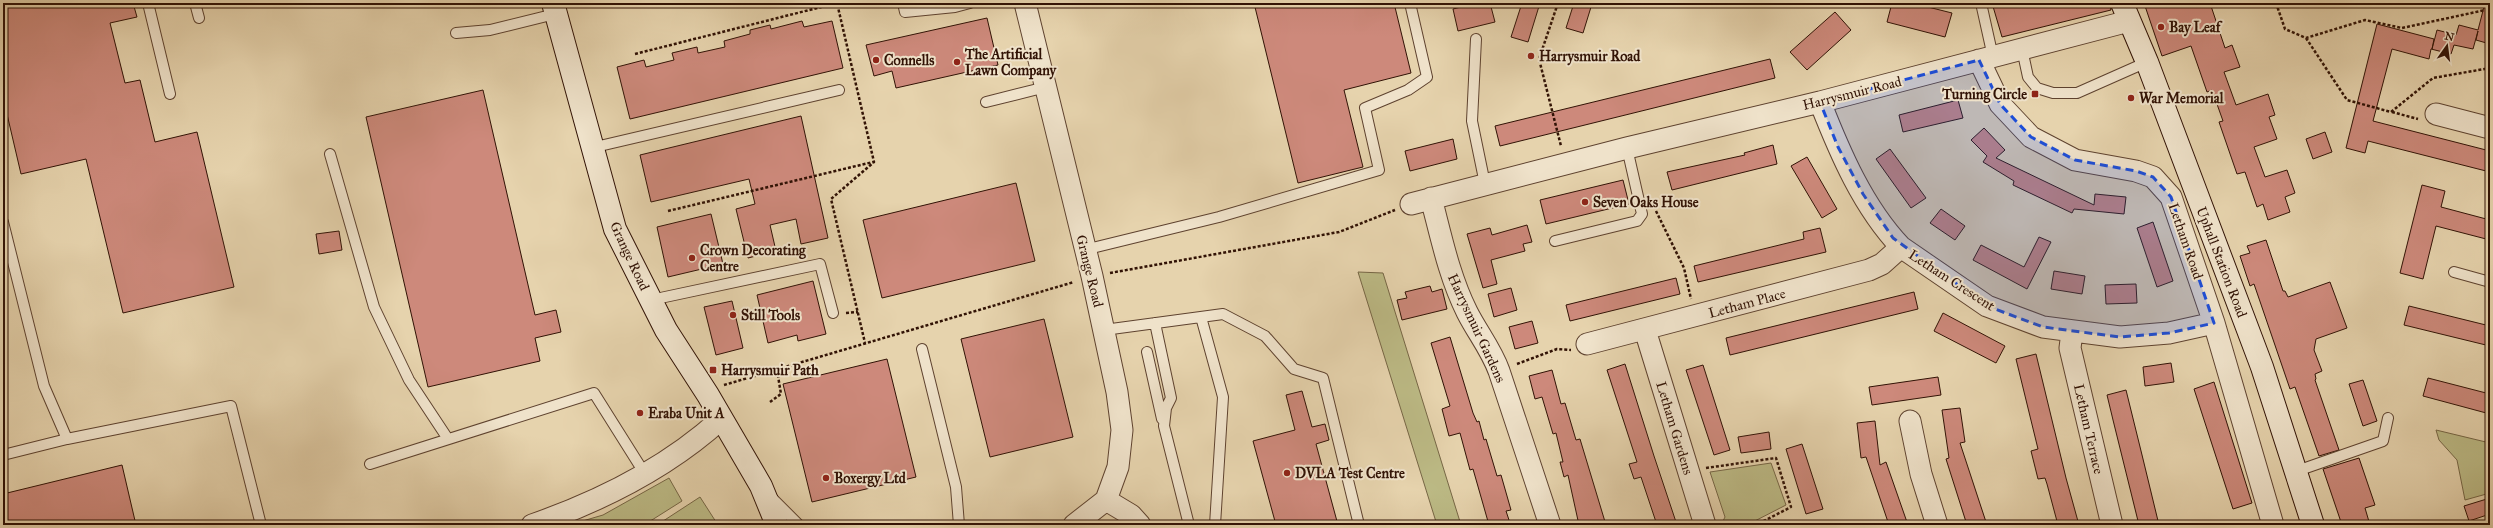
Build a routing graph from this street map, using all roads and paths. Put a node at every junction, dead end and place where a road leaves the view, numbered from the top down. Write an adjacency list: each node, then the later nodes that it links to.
1 (148, 3): 24 (lane)
2 (195, 3): 13 (lane)
3 (903, 3): 4 (lane)
4 (970, 3)
5 (1025, 3): 22 (street, Grange Road)
6 (1410, 3): 42 (lane)
7 (1558, 3): 34 (path)
8 (1981, 3): 19 (lane)
9 (2276, 3): 15 (path)
10 (554, 8): 14 (lane); 30 (street, Grange Road)
11 (2490, 9): 15 (path)
12 (2125, 12): 17 (street, Harrysmuir Road); 20 (street, Uphall Station Road)
13 (199, 18)
14 (456, 33)
15 (2306, 38): 27 (path)
16 (1476, 39): 35 (lane)
17 (2022, 49): 19 (street, Harrysmuir Road); 20 (lane)
18 (635, 54): 33 (path)
19 (1986, 59): 26 (street, Harrysmuir Road); 51 (street, Letham Road)
20 (2147, 62): 72 (street, Uphall Station Road)
21 (2490, 68): 27 (path)
22 (1046, 87): 25 (lane); 42 (street, Grange Road)
23 (839, 90): 30 (lane)
24 (170, 94)
25 (986, 102)
26 (1820, 102): 31 (street, Harrysmuir Road); 41 (street, Letham Crescent)
27 (2391, 112): 28 (path)
28 (2436, 114): 29 (street)
29 (2490, 128)
30 (591, 148): 46 (street, Grange Road)
31 (1627, 148): 34 (street, Harrysmuir Road); 40 (lane)
32 (330, 154): 68 (lane)
33 (874, 162): 38 (path); 55 (path)
34 (1565, 164): 35 (street, Harrysmuir Road)
35 (1485, 184): 36 (street, Harrysmuir Road)
36 (1421, 201): 44 (path); 60 (street, Harrysmuir Gardens)
37 (1654, 205): 49 (path)
38 (668, 211)
39 (3, 222): 67 (lane)
40 (1555, 241)
41 (1901, 247): 49 (street, Letham Place); 54 (street, Letham Crescent)
42 (1084, 250): 44 (street, Grange Road)
43 (2454, 272): 45 (lane)
44 (1092, 276): 52 (street, Grange Road); 55 (path)
45 (2490, 282)
46 (651, 300): 47 (lane); 61 (street, Grange Road)
47 (833, 313)
48 (1201, 317): 50 (lane); 84 (lane); 85 (lane)
49 (1695, 317): 53 (street, Letham Place)
50 (1155, 323): 52 (lane); 66 (lane)
51 (2214, 323): 54 (street, Letham Crescent); 91 (street, Letham Road)
52 (1104, 330): 75 (street, Grange Road)
53 (1645, 330): 56 (street, Letham Place); 71 (street, Letham Gardens)
54 (2072, 332): 90 (street, Letham Terrace)
55 (865, 344): 59 (path)
56 (1587, 344): 60 (path)
57 (922, 349): 80 (lane)
58 (1147, 352): 66 (lane)
59 (777, 370): 61 (path); 62 (path)
60 (1499, 371): 86 (street, Harrysmuir Gardens)
61 (708, 395): 64 (street, Grange Road)
62 (770, 402)
63 (2388, 418): 72 (lane)
64 (721, 419): 73 (street); 74 (street, Grange Road)
65 (1909, 421): 89 (street)
66 (1164, 426): 83 (lane)
67 (67, 439): 69 (lane); 76 (lane)
68 (448, 439): 70 (lane); 73 (lane)
69 (3, 455)
70 (370, 464)
71 (1688, 471): 87 (street, Letham Gardens); 88 (path)
72 (2297, 471): 92 (street, Uphall Station Road)
73 (645, 474): 77 (street)
74 (761, 486): 78 (street, Grange Road); 79 (lane, Grange Road)
75 (1106, 500): 81 (street); 82 (street)
76 (261, 525)
77 (532, 525)
78 (777, 525)
79 (798, 525)
80 (959, 525)
81 (1074, 525)
82 (1140, 525)
83 (1189, 525)
84 (1215, 525)
85 (1359, 525)
86 (1550, 525)
87 (1705, 525)
88 (1756, 525)
89 (1937, 525)
90 (2112, 525)
91 (2273, 525)
92 (2313, 525)

